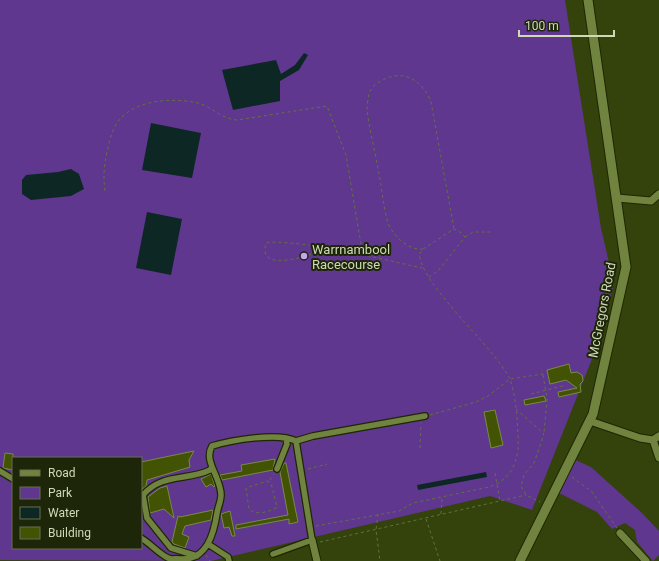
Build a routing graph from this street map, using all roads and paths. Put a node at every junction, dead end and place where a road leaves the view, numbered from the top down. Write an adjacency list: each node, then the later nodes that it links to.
1 (588, 0): 4 (street, McGregors Road)
2 (105, 191): 10 (path)
3 (659, 194): 4 (street)
4 (617, 198): 21 (street, McGregors Road)
5 (454, 229): 7 (path); 8 (path); 8 (path)
6 (492, 232): 7 (path)
7 (465, 237): 12 (path)
8 (423, 248): 11 (path)
9 (328, 249): 9 (path); 10 (path)
10 (366, 256): 11 (path)
11 (422, 268): 12 (path)
12 (429, 277): 15 (path)
13 (542, 370): 14 (path)
14 (543, 374): 15 (path); 17 (path)
15 (510, 378): 19 (path); 20 (path)
16 (566, 385): 17 (path)
17 (545, 390): 18 (path); 22 (path)
18 (531, 394)
19 (516, 409): 22 (path); 37 (path)
20 (424, 416): 25 (street); 26 (path)
21 (590, 421): 24 (street); 32 (street, McGregors Road)
22 (544, 434): 39 (path)
23 (286, 438): 25 (street); 29 (street); 30 (street)
24 (656, 438): 27 (street)
25 (296, 441): 33 (street)
26 (420, 448)
27 (659, 458)
28 (327, 464): 33 (path)
29 (212, 467): 38 (street); 51 (street)
30 (277, 469): 36 (path)
31 (0, 471): 35 (street)
32 (565, 472): 42 (street, McGregors Road); 48 (path)
33 (300, 473): 46 (street)
34 (495, 474): 37 (path)
35 (12, 478)
36 (270, 481): 36 (path)
37 (496, 485): 40 (path); 41 (path)
38 (142, 494): 54 (street)
39 (526, 495): 41 (path); 42 (path)
40 (442, 497): 43 (path); 44 (path)
41 (500, 502): 44 (path)
42 (548, 506): 60 (street, McGregors Road)
43 (378, 514): 46 (path); 47 (path)
44 (441, 515): 45 (path)
45 (426, 518): 47 (path); 59 (path)
46 (310, 527): 50 (street)
47 (376, 530): 50 (path); 58 (path)
48 (620, 533): 61 (street)
49 (142, 539): 54 (street)
50 (313, 542): 53 (street); 57 (street)
51 (208, 544): 52 (street); 56 (street)
52 (203, 551): 54 (street); 55 (path)
53 (273, 554)
54 (197, 556)
55 (210, 561)
56 (229, 561)
57 (317, 561)
58 (380, 561)
59 (440, 561)
60 (520, 561)
61 (646, 561)

